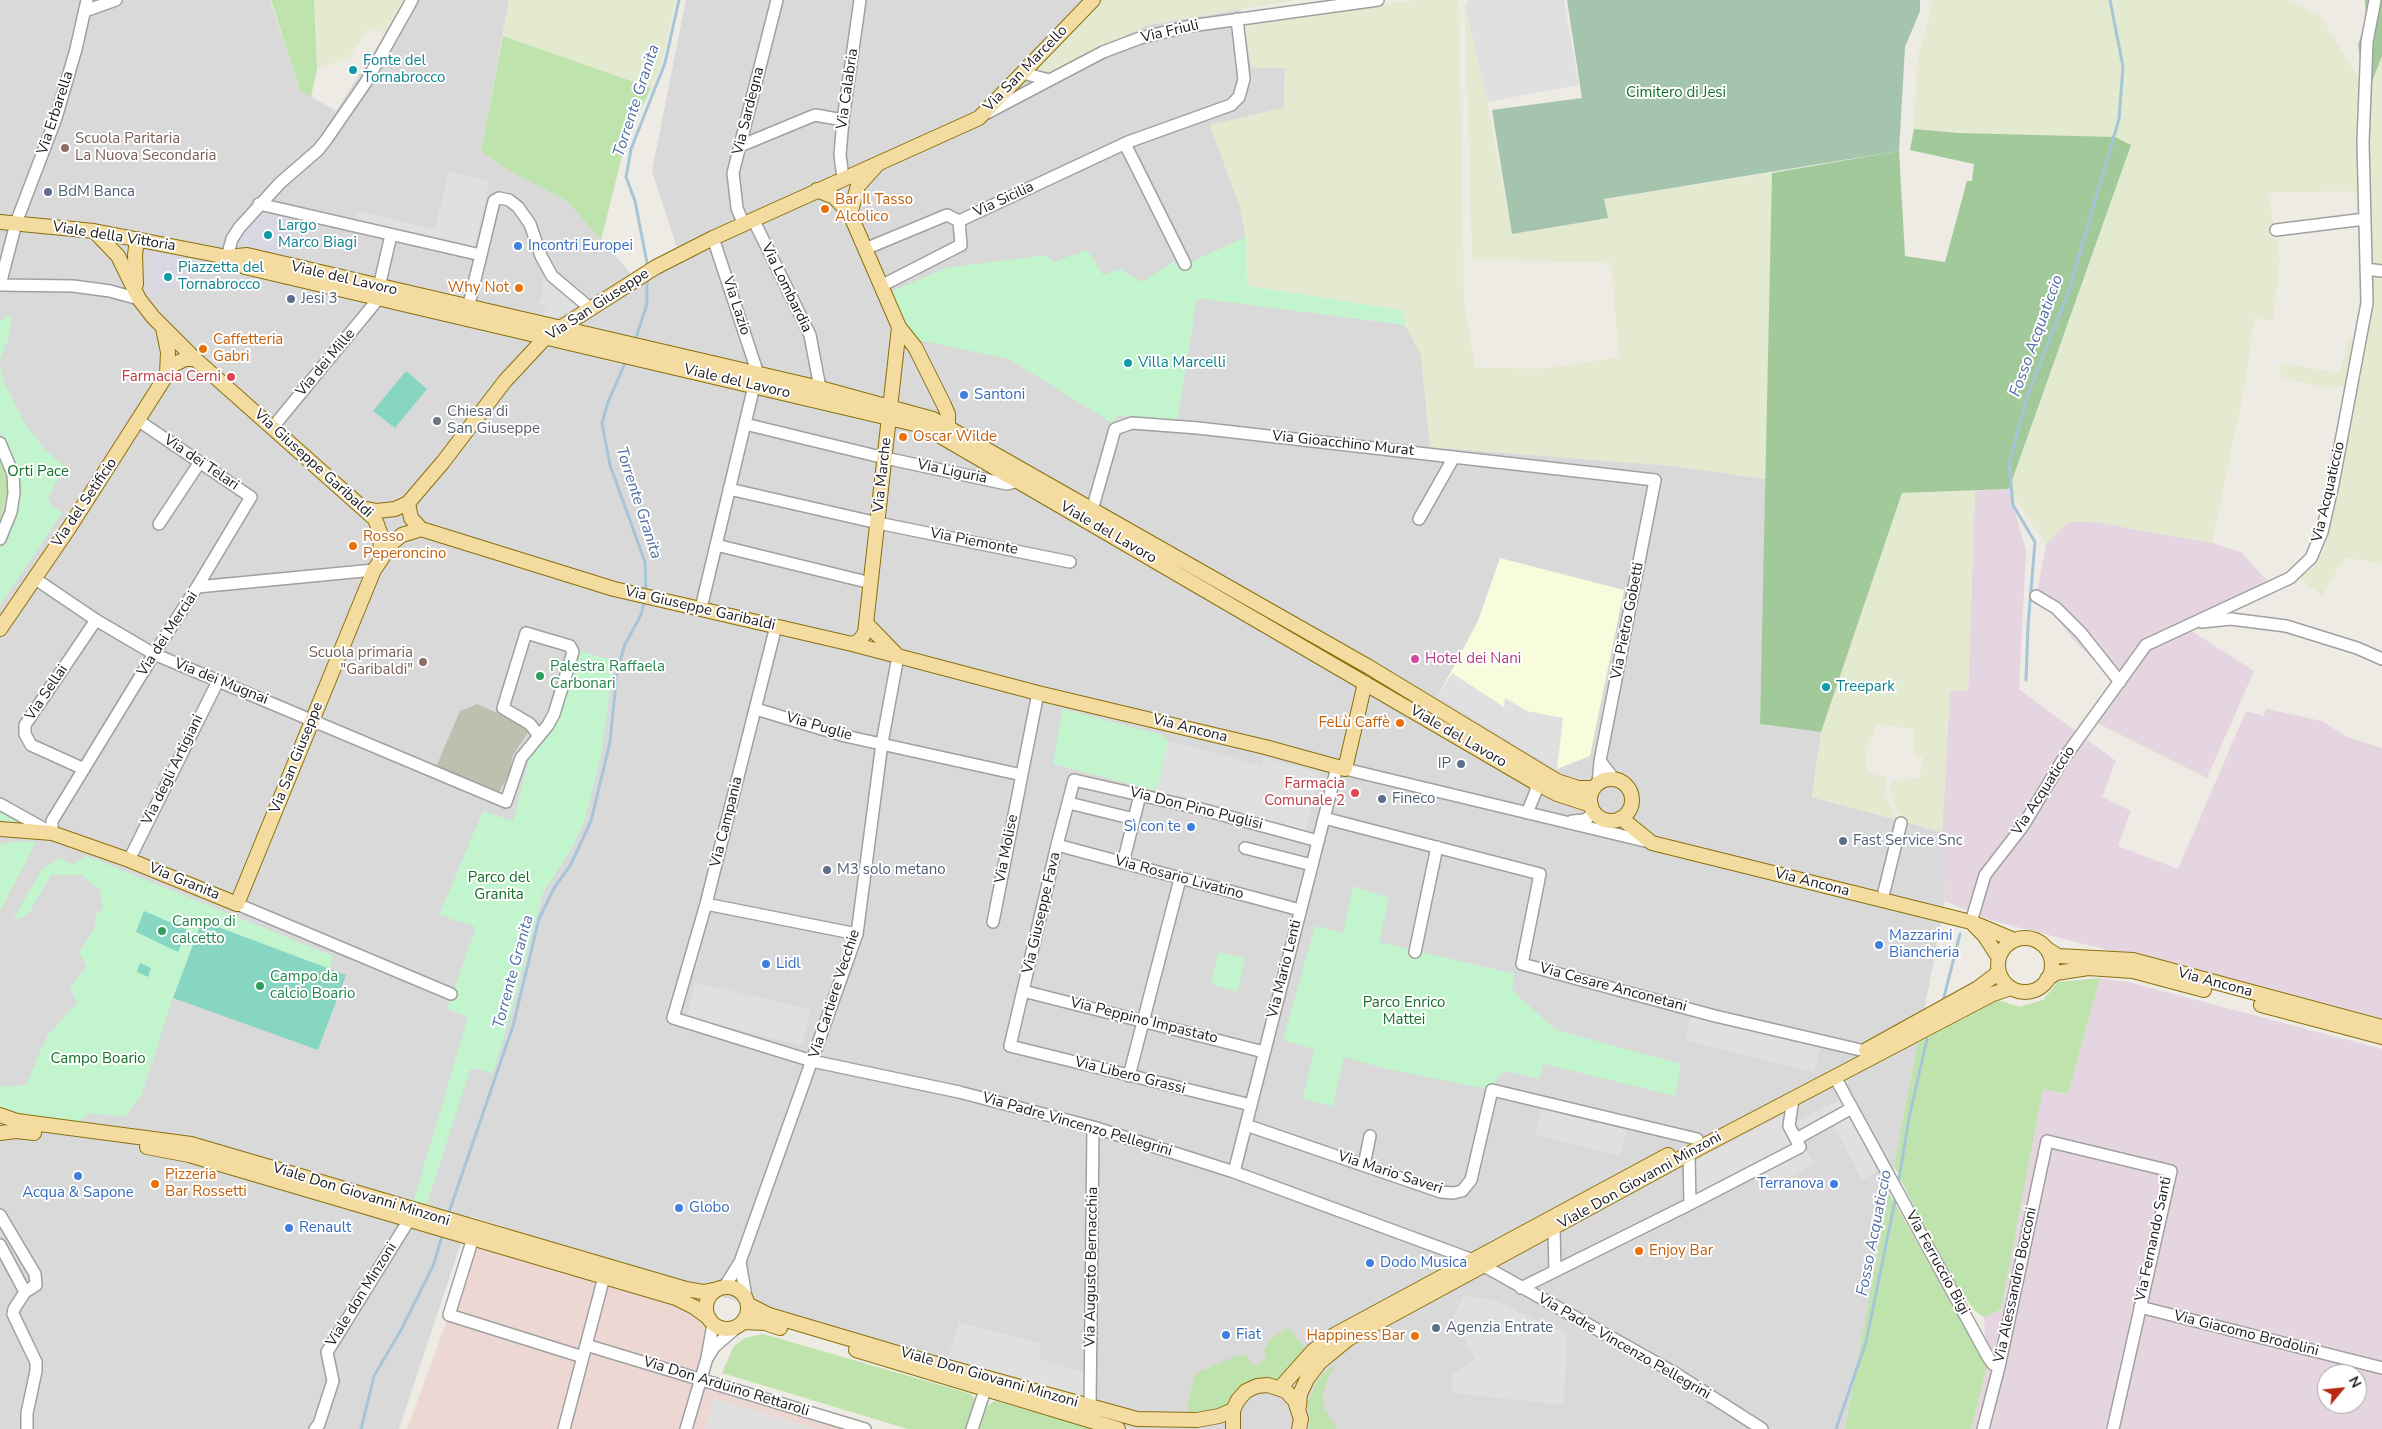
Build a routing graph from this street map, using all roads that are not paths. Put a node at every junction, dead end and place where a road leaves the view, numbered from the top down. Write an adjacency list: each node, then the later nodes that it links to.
1 (116, 0): 8 (street)
2 (412, 0): 20 (street)
3 (777, 0): 15 (street, Via Sardegna)
4 (860, 0): 13 (street, Via Calabria)
5 (1093, 0): 10 (main road, Via San Marcello)
6 (1378, 0): 9 (street, Via Friuli)
7 (2375, 0): 22 (street, Via Acquaticcio)
8 (86, 6): 26 (street, Via Erbarella)
9 (1237, 19): 11 (street, Via Friuli); 14 (street, Via Sicilia)
10 (1023, 73): 11 (street); 12 (main road, Via San Marcello)
11 (1049, 80): 12 (street, Via Friuli)
12 (979, 118): 16 (main road, Via San Marcello)
13 (843, 120): 15 (street); 17 (street, Via Calabria)
14 (1125, 144): 25 (street, Via Sicilia); 35 (street)
15 (740, 146): 23 (street, Via Sardegna)
16 (880, 162): 17 (main road, Via San Marcello); 19 (main road)
17 (843, 178): 18 (main road, Via San Giuseppe); 19 (main road)
18 (817, 190): 21 (main road); 23 (main road, Via San Giuseppe)
19 (854, 198): 21 (main road)
20 (259, 204): 29 (street); 34 (street)
21 (850, 214): 32 (main road, Via Marche)
22 (2365, 219): 27 (street); 36 (street, Via Acquaticcio)
23 (748, 221): 30 (main road, Via San Giuseppe); 54 (street, Via Lombardia)
24 (0, 222): 26 (main road, Viale della Vittoria)
25 (960, 222): 32 (street); 40 (street, Via Sicilia)
26 (16, 223): 28 (main road, Viale della Vittoria); 39 (street, Via Erbarella)
27 (2276, 230)
28 (94, 231): 31 (main road, Viale della Vittoria); 38 (main road)
29 (391, 234): 33 (street); 42 (street)
30 (713, 238): 45 (main road, Via San Giuseppe); 53 (street, Via Lazio)
31 (138, 239): 34 (main road, Viale della Vittoria); 43 (main road)
32 (865, 249): 40 (main road, Via Marche)
33 (481, 255): 44 (street); 45 (street)
34 (227, 257): 42 (main road, Viale del Lavoro)
35 (1185, 264)
36 (2366, 269): 37 (street); 85 (street, Via Acquaticcio)
37 (2382, 271)
38 (130, 278): 41 (street); 43 (main road)
39 (0, 285): 41 (street)
40 (881, 286): 46 (main road, Via Marche)
41 (120, 293): 43 (street)
42 (379, 293): 44 (main road, Viale del Lavoro); 49 (main road, Viale del Lavoro); 59 (street, Via dei Mille)
43 (139, 299): 47 (main road, Via Giuseppe Garibaldi)
44 (468, 308): 48 (main road, Viale del Lavoro)
45 (590, 308): 48 (main road, Via San Giuseppe)
46 (899, 327): 55 (main road, Via Marche); 58 (main road, Via Marche)
47 (163, 328): 51 (main road, Via Giuseppe Garibaldi); 52 (main road)
48 (562, 328): 49 (main road, Via San Giuseppe); 50 (main road, Viale del Lavoro)
49 (546, 337): 50 (main road, Viale del Lavoro); 67 (main road, Via San Giuseppe)
50 (608, 346): 53 (main road, Viale del Lavoro)
51 (195, 358): 52 (main road, Via del Setificio); 59 (main road, Via Giuseppe Garibaldi)
52 (168, 375): 56 (main road, Via del Setificio)
53 (756, 380): 54 (main road, Viale del Lavoro); 55 (main road, Viale del Lavoro); 57 (street)
54 (820, 388): 55 (main road, Viale del Lavoro)
55 (890, 412): 58 (main road, Viale del Lavoro); 62 (main road, Via Marche); 65 (main road, Viale del Lavoro)
56 (139, 420): 63 (street, Via dei Telari); 78 (main road, Via del Setificio)
57 (745, 424): 62 (street, Via Liguria); 66 (street)
58 (948, 426): 69 (main road, Viale del Lavoro)
59 (273, 427): 68 (main road, Via Giuseppe Garibaldi)
60 (0, 443): 74 (street)
61 (1454, 457): 64 (street, Via Gioacchino Murat); 69 (street, Via Gioacchino Murat); 70 (street)
62 (885, 458): 65 (street, Via Liguria); 71 (main road, Via Marche)
63 (200, 462): 72 (street); 80 (street, Via dei Telari)
64 (1655, 480): 100 (street, Via Pietro Gobetti)
65 (1019, 481): 94 (main road, Viale del Lavoro)
66 (729, 489): 71 (street, Via Piemonte); 75 (street)
67 (408, 503): 68 (main road); 73 (main road)
68 (367, 509): 77 (main road, Via Giuseppe Garibaldi)
69 (1092, 510): 107 (main road, Viale del Lavoro)
70 (1419, 519)
71 (878, 523): 76 (street, Via Piemonte); 79 (main road, Via Marche)
72 (158, 524)
73 (422, 529): 77 (main road); 82 (main road, Via Giuseppe Garibaldi)
74 (0, 539)
75 (716, 545): 79 (street); 82 (street)
76 (1070, 562)
77 (377, 564): 80 (street, Via dei Merciai); 97 (main road, Via San Giuseppe)
78 (34, 578): 83 (street, Via dei Mugnai); 87 (main road, Via del Setificio)
79 (871, 583): 84 (main road, Via Marche)
80 (197, 587): 89 (street, Via dei Merciai)
81 (2036, 596): 93 (street)
82 (701, 608): 86 (main road, Via Giuseppe Garibaldi)
83 (96, 620): 89 (street, Via dei Mugnai); 102 (street, Via Sellai)
84 (866, 623): 88 (main road, Via Marche); 90 (main road)
85 (2190, 624): 91 (street); 93 (street, Via Acquaticcio)
86 (776, 626): 88 (main road, Via Giuseppe Garibaldi); 96 (street, Via Campania)
87 (0, 629)
88 (852, 644): 90 (main road, Via Ancona)
89 (154, 654): 92 (street, Via dei Mugnai); 102 (street, Via dei Merciai)
90 (898, 656): 95 (main road, Via Ancona); 99 (street, Via Cartiere Vecchie)
91 (2382, 659)
92 (218, 681): 97 (street, Via dei Mugnai); 126 (street, Via degli Artigiani)
93 (2120, 682): 135 (street, Via Acquaticcio)
94 (1365, 683): 101 (main road, Via Mario Lenti); 106 (main road, Viale del Lavoro)
95 (1038, 693): 101 (main road, Via Ancona); 103 (street, Via Molise)
96 (756, 709): 99 (street, Via Puglie); 132 (street, Via Campania)
97 (312, 720): 98 (street, Via dei Mugnai); 131 (main road, Via San Giuseppe)
98 (539, 736): 98 (street)
99 (882, 743): 103 (street); 136 (street, Via Cartiere Vecchie)
100 (1600, 761): 104 (street); 107 (street, Via Pietro Gobetti)
101 (1341, 768): 112 (street, Via Ancona); 114 (street, Via Mario Lenti)
102 (84, 769): 119 (street, Via dei Merciai)
103 (1022, 775): 134 (street, Via Molise)
104 (1614, 779): 107 (main road, Viale del Lavoro); 113 (main road)
105 (1074, 780): 108 (street, Via Don Pino Puglisi); 109 (street, Via Giuseppe Fava)
106 (1536, 783): 111 (main road, Viale del Lavoro); 112 (street)
107 (1596, 786): 111 (main road)
108 (1140, 795): 115 (street); 120 (street, Via Don Pino Puglisi)
109 (1068, 803): 115 (street); 122 (street, Via Giuseppe Fava)
110 (0, 804): 119 (street, Via Granita)
111 (1593, 808): 113 (main road, Viale del Lavoro); 116 (street, Via Ancona)
112 (1528, 813): 116 (street, Via Ancona)
113 (1626, 813): 121 (main road, Via Ancona); 125 (main road)
114 (1324, 818): 120 (street, Via Mario Lenti); 124 (street, Via Cesare Anconetani)
115 (1134, 819): 127 (street)
116 (1566, 822): 121 (street, Via Ancona)
117 (1902, 823): 130 (street)
118 (3, 831): 119 (main road)
119 (52, 833): 126 (main road, Via Granita)
120 (1318, 840): 128 (street, Via Mario Lenti)
121 (1652, 843): 125 (main road, Via Ancona)
122 (1058, 844): 127 (street, Via Rosario Livatino); 143 (street, Via Giuseppe Fava)
123 (1245, 848): 128 (street)
124 (1436, 848): 139 (street); 150 (street, Via Cesare Anconetani)
125 (1678, 848): 130 (main road, Via Ancona)
126 (129, 860): 131 (main road, Via Granita)
127 (1124, 863): 129 (street, Via Rosario Livatino)
128 (1312, 865): 133 (street, Via Mario Lenti)
129 (1180, 878): 133 (street, Via Rosario Livatino); 146 (street)
130 (1882, 900): 135 (main road, Via Ancona)
131 (237, 904): 144 (street, Via Granita)
132 (706, 904): 136 (street); 145 (street, Via Campania)
133 (1300, 910): 151 (street, Via Mario Lenti)
134 (993, 922)
135 (1971, 922): 137 (main road, Via Ancona); 140 (main road)
136 (857, 934): 152 (street, Via Cartiere Vecchie)
137 (2014, 940): 138 (main road); 140 (main road)
138 (2047, 950): 141 (main road); 147 (main road, Via Ancona)
139 (1415, 952)
140 (1999, 965): 142 (main road); 150 (main road, Viale Don Giovanni Minzoni)
141 (2047, 979): 142 (main road); 148 (main road, Via Ancona)
142 (2011, 988): 154 (main road, Viale Don Giovanni Minzoni)
143 (1023, 991): 146 (street, Via Peppino Impastato); 149 (street, Via Giuseppe Fava)
144 (451, 994)
145 (673, 1018): 152 (street, Via Padre Vincenzo Pellegrini)
146 (1144, 1021): 151 (street, Via Peppino Impastato); 153 (street)
147 (2382, 1027)
148 (2382, 1037)
149 (1010, 1046): 153 (street, Via Libero Grassi)
150 (1865, 1051): 163 (main road, Viale Don Giovanni Minzoni)
151 (1264, 1052): 156 (street, Via Mario Lenti)
152 (812, 1061): 160 (street, Via Padre Vincenzo Pellegrini); 175 (street, Via Cartiere Vecchie)
153 (1130, 1076): 156 (street, Via Libero Grassi)
154 (1835, 1076): 155 (main road, Viale Don Giovanni Minzoni); 157 (street, Via Ferruccio Bigi)
155 (1794, 1099): 164 (street); 166 (main road, Viale Don Giovanni Minzoni)
156 (1251, 1105): 159 (street, Via Mario Lenti)
157 (1852, 1108): 164 (street); 189 (street, Via Ferruccio Bigi)
158 (0, 1115): 171 (main road, Viale Don Giovanni Minzoni)
159 (1246, 1125): 167 (street, Via Mario Saveri); 168 (street, Via Mario Lenti)
160 (1093, 1127): 168 (street, Via Padre Vincenzo Pellegrini); 194 (street, Via Augusto Bernacchia)
161 (0, 1133): 171 (main road, Viale Don Giovanni Minzoni)
162 (1370, 1136): 167 (street)
163 (1697, 1139): 167 (street, Via Mario Saveri); 176 (main road, Viale Don Giovanni Minzoni)
164 (1796, 1139): 169 (street)
165 (2047, 1141): 183 (street, Via Fernando Santi); 189 (street, Via Alessandro Bocconi)
166 (1689, 1154): 169 (street); 172 (main road, Viale Don Giovanni Minzoni)
167 (1364, 1165)
168 (1234, 1172): 176 (street, Via Padre Vincenzo Pellegrini)
169 (1690, 1204): 177 (street)
170 (0, 1215): 181 (street)
171 (418, 1220): 173 (main road, Viale Don Giovanni Minzoni); 198 (street, Viale don Minzoni)
172 (1554, 1228): 176 (main road, Viale Don Giovanni Minzoni); 177 (street)
173 (466, 1233): 178 (main road, Viale Don Giovanni Minzoni); 179 (main road, Viale Don Giovanni Minzoni); 187 (street)
174 (0, 1245): 181 (street)
175 (740, 1262): 179 (street, Via Cartiere Vecchie); 182 (street, Via Cartiere Vecchie)
176 (1479, 1263): 180 (street, Via Padre Vincenzo Pellegrini); 192 (main road, Viale Don Giovanni Minzoni); 195 (main road, Viale Don Giovanni Minzoni)
177 (1555, 1272): 180 (street)
178 (604, 1277): 184 (main road, Viale Don Giovanni Minzoni); 186 (street)
179 (721, 1288): 182 (main road, Viale Don Giovanni Minzoni); 184 (main road)
180 (1521, 1288): 206 (street, Via Padre Vincenzo Pellegrini)
181 (25, 1292): 197 (street)
182 (747, 1301): 185 (main road); 194 (main road, Viale Don Giovanni Minzoni)
183 (2140, 1306): 190 (street, Via Giacomo Brodolini); 208 (street, Via Fernando Santi)
184 (711, 1321): 185 (main road, Viale Don Giovanni Minzoni); 188 (street)
185 (741, 1324): 188 (street); 193 (main road, Viale Don Giovanni Minzoni)
186 (586, 1345): 187 (street); 191 (street, Via Don Arduino Rettaroli)
187 (583, 1356): 199 (street)
188 (707, 1358): 191 (street)
189 (1999, 1367): 207 (street, Via Alessandro Bocconi)
190 (2382, 1368)
191 (701, 1380): 200 (street); 201 (street, Via Don Arduino Rettaroli)
192 (1280, 1388): 195 (main road); 196 (main road)
193 (985, 1390): 202 (street); 203 (main road, Viale Don Giovanni Minzoni)
194 (1090, 1406): 196 (main road, Viale Don Giovanni Minzoni)
195 (1298, 1408): 205 (main road, Viale Don Giovanni Minzoni)
196 (1233, 1410): 204 (main road)
197 (27, 1429)
198 (315, 1429)
199 (564, 1429)
200 (686, 1429)
201 (865, 1429)
202 (972, 1429)
203 (1118, 1429)
204 (1234, 1429)
205 (1299, 1429)
206 (1762, 1429)
207 (1983, 1429)
208 (2113, 1429)

